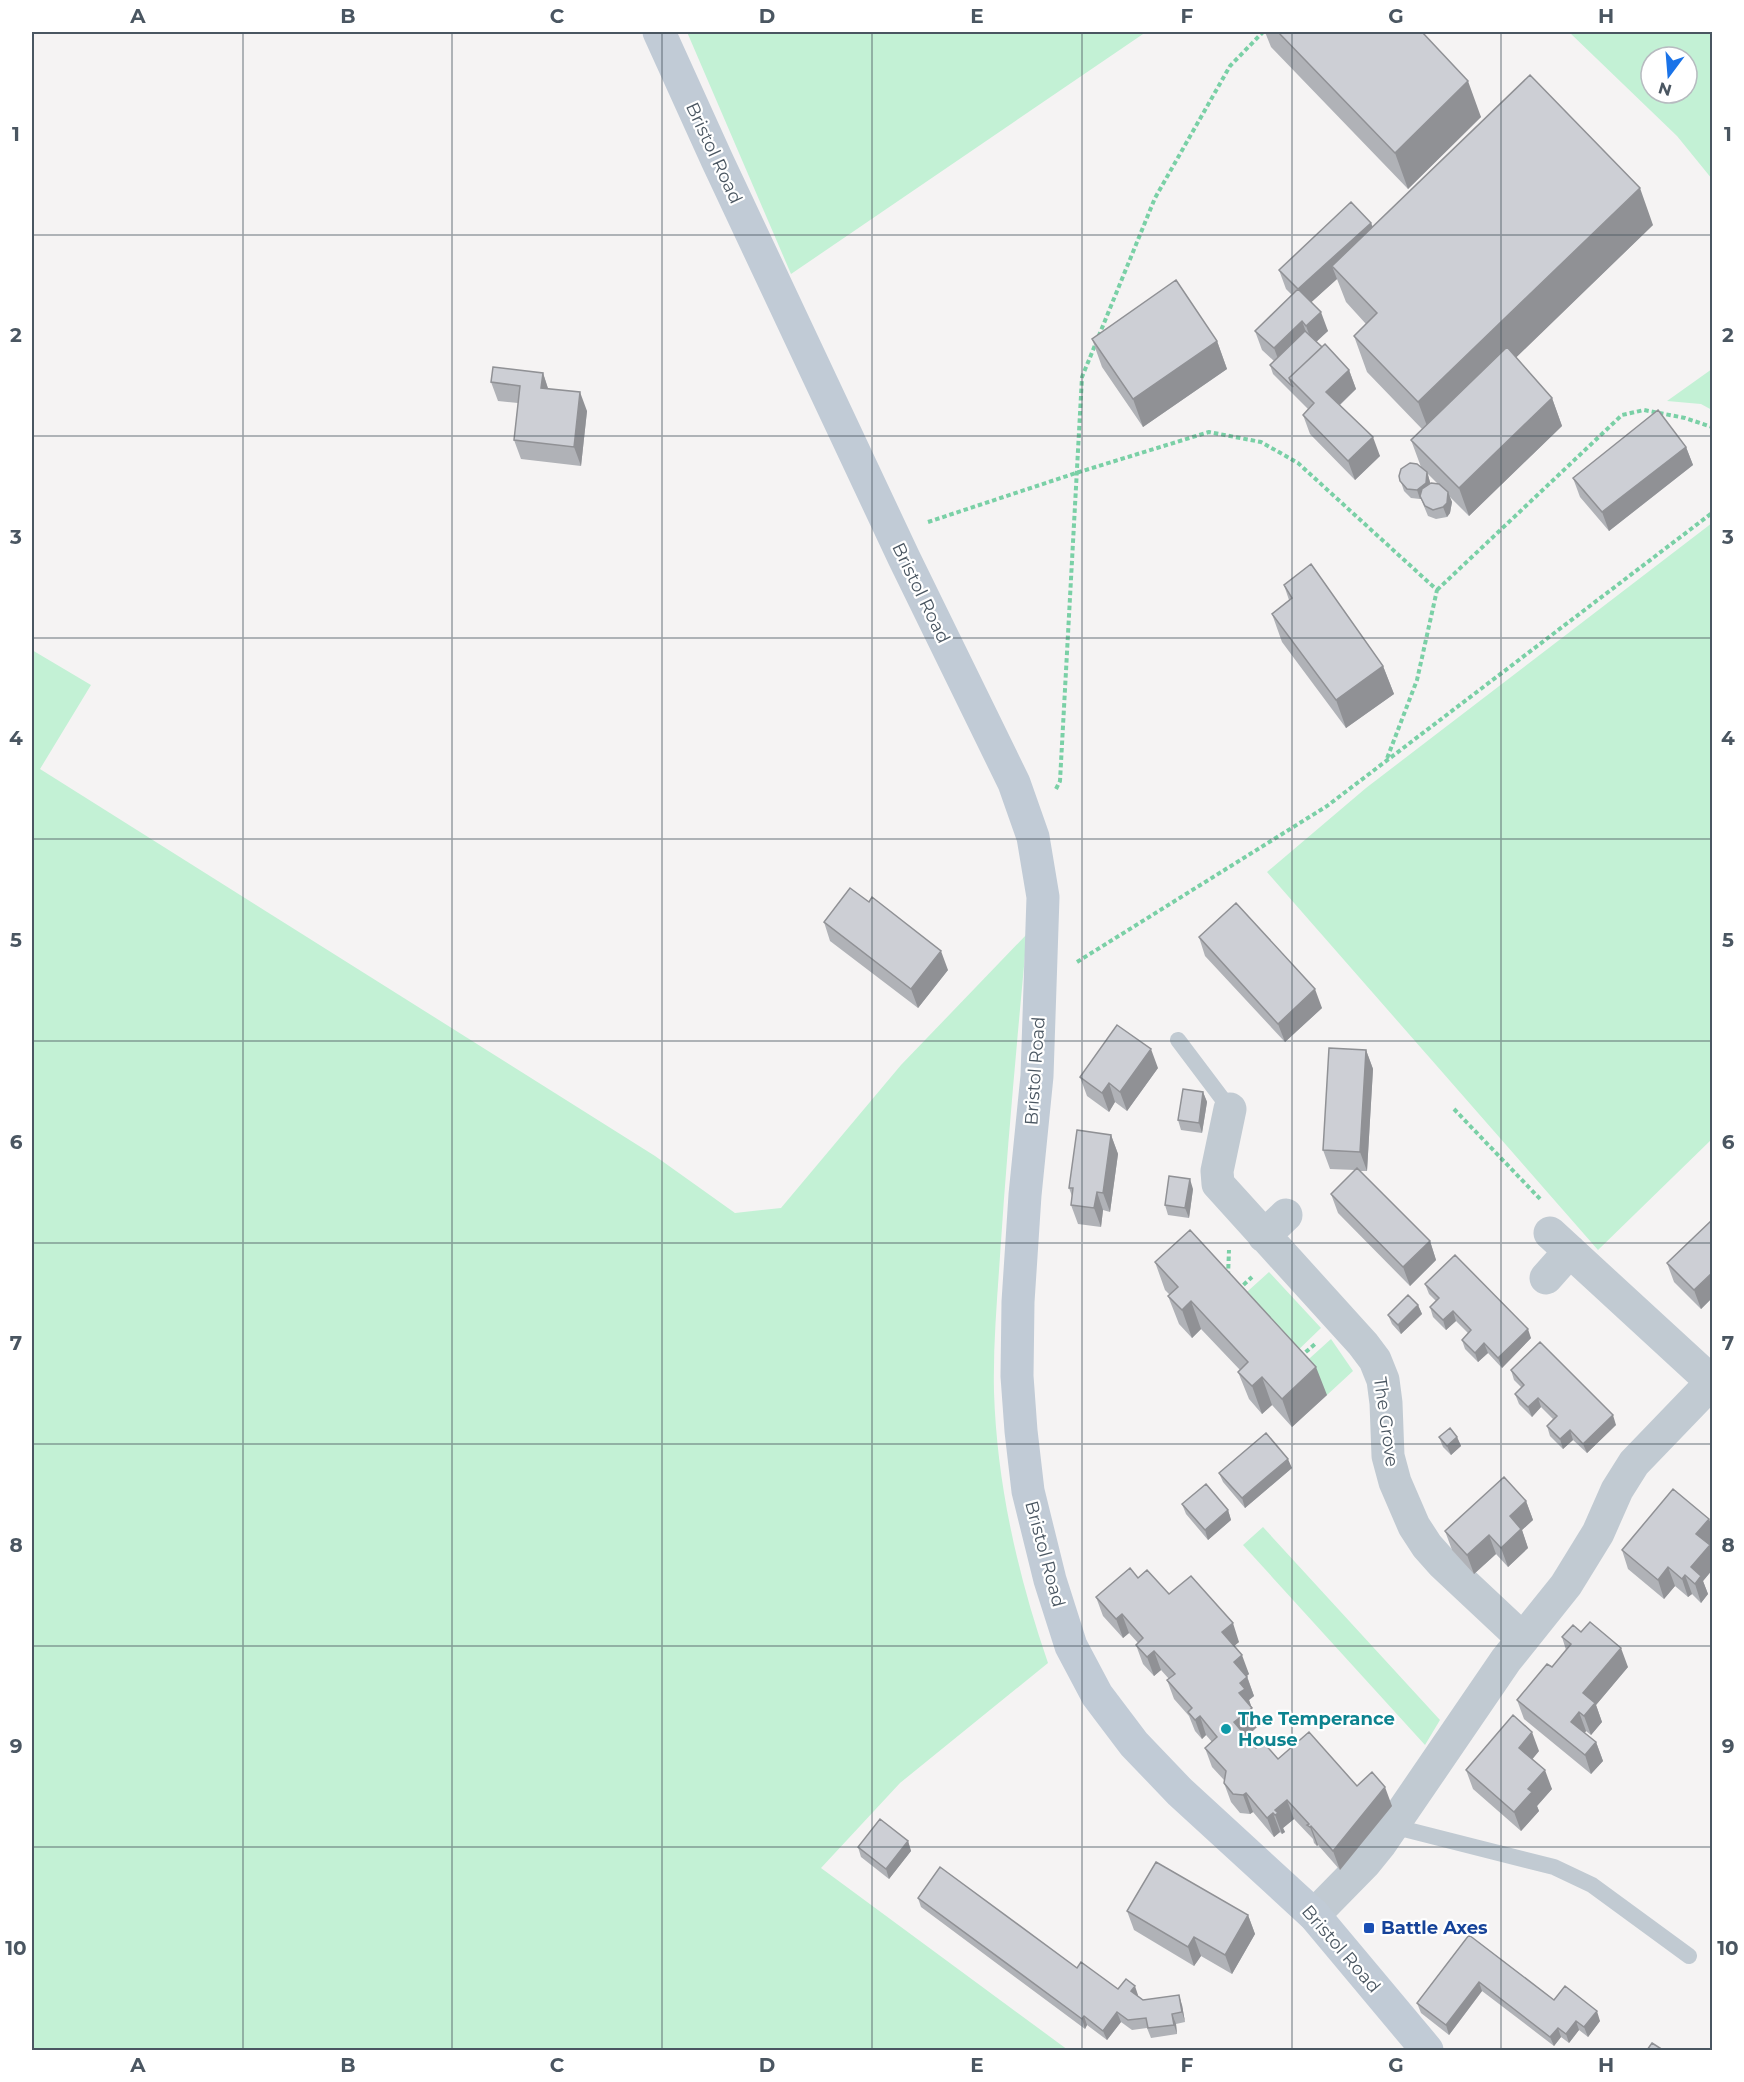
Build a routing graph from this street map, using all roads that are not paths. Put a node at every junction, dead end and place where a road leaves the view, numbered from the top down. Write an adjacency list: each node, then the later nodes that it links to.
1 (659, 32): 8 (main road, Bristol Road)
2 (1178, 1040): 3 (lane)
3 (1230, 1109): 6 (street, The Grove)
4 (1546, 1278): 5 (street)
5 (1712, 1382): 6 (street)
6 (1522, 1639): 7 (street)
7 (1392, 1826): 8 (street); 9 (lane)
8 (1314, 1916): 10 (main road, Bristol Road)
9 (1689, 1956)
10 (1427, 2050)

